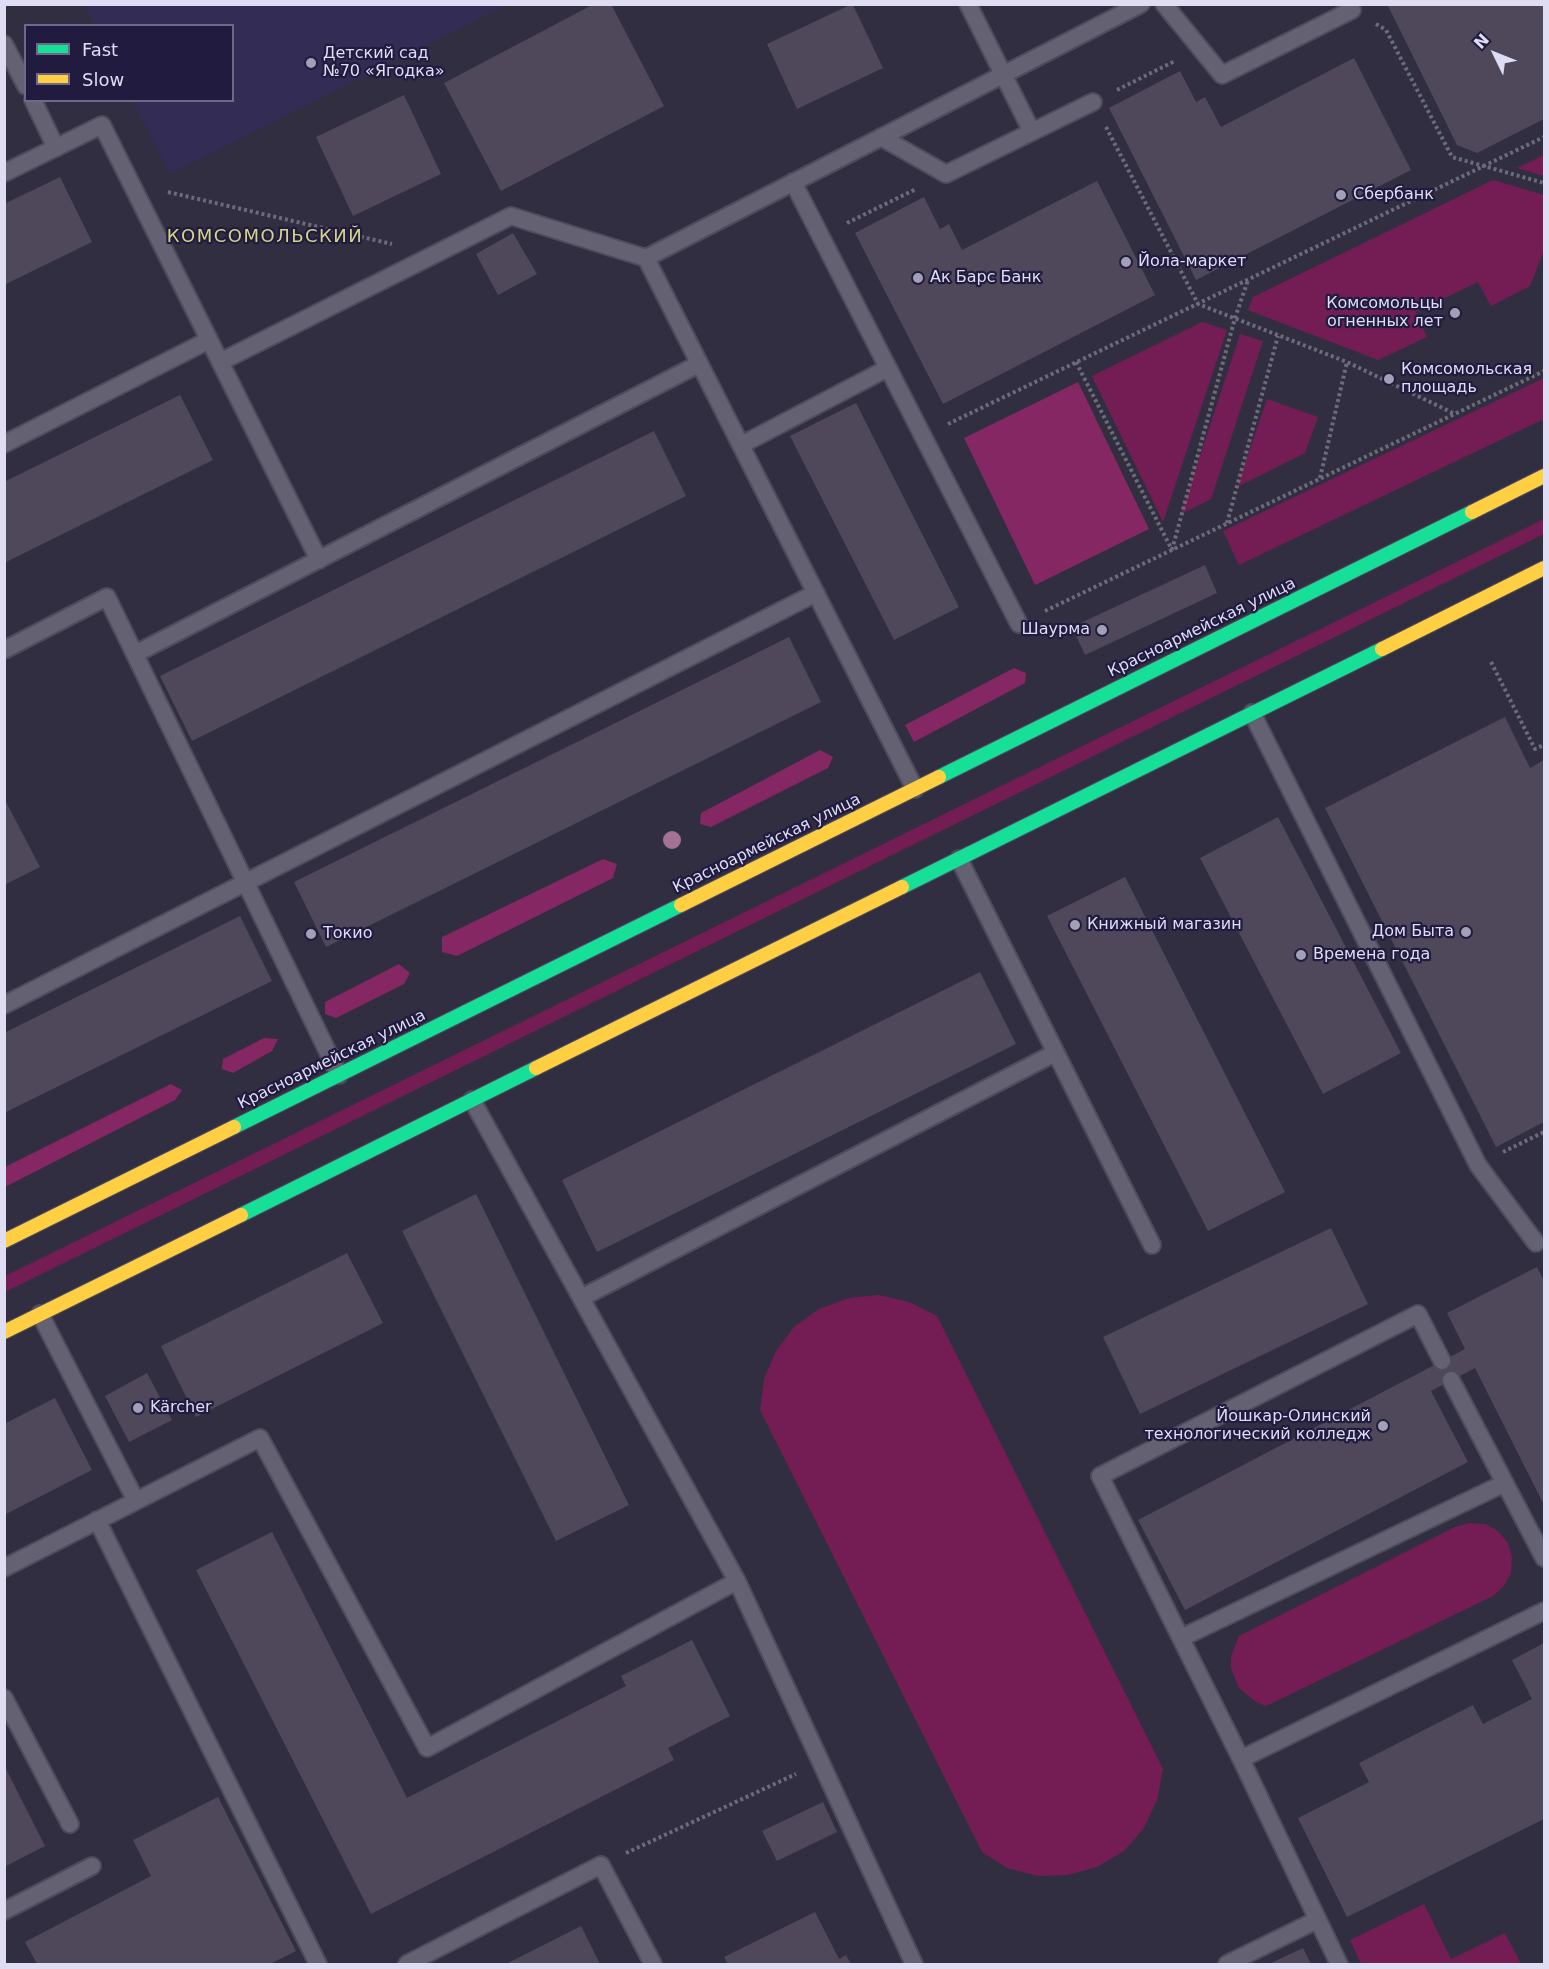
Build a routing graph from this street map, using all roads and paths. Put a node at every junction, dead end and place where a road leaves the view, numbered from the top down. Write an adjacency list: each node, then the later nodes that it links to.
1 (968, 4): 7 (lane)
2 (1141, 4): 7 (lane)
3 (1164, 4): 6 (lane)
4 (1351, 7): 6 (lane); 15 (path)
5 (4, 44): 8 (lane)
6 (1200, 49): 10 (path)
7 (1003, 75): 11 (lane); 12 (lane)
8 (24, 82)
9 (34, 102): 14 (lane)
10 (1093, 102): 11 (lane); 25 (path)
11 (1032, 132): 17 (lane)
12 (881, 137): 17 (lane); 18 (lane)
13 (1545, 137): 15 (path)
14 (56, 147): 16 (lane); 19 (lane)
15 (1483, 166): 20 (path); 24 (path)
16 (4, 173)
17 (946, 174): 21 (path)
18 (793, 182): 21 (lane); 23 (lane)
19 (131, 183): 22 (path); 28 (lane)
20 (1545, 183)
21 (821, 236): 33 (lane)
22 (436, 254): 23 (lane); 29 (lane)
23 (646, 258): 32 (lane)
24 (1248, 280): 25 (path); 26 (path)
25 (1198, 304): 26 (path); 30 (path)
26 (1235, 318): 27 (path); 42 (path)
27 (1278, 336): 31 (path); 41 (path)
28 (209, 340): 29 (lane); 37 (lane)
29 (220, 362): 43 (lane)
30 (1076, 362): 36 (path); 42 (path)
31 (1347, 362): 35 (path); 40 (path)
32 (699, 364): 38 (lane); 43 (lane)
33 (888, 368): 36 (lane); 38 (lane)
34 (1545, 371): 35 (path)
35 (1455, 414): 40 (path)
36 (923, 436): 46 (lane)
37 (4, 444)
38 (741, 445): 45 (lane)
39 (1545, 476): 52 (main road, Красноармейская улица)
40 (1320, 479): 41 (path)
41 (1226, 524): 42 (path)
42 (1172, 550): 46 (path)
43 (319, 560): 48 (lane)
44 (1545, 568): 50 (main road)
45 (816, 593): 52 (lane); 54 (lane)
46 (1019, 624)
47 (4, 650): 48 (lane)
48 (135, 654): 54 (lane)
49 (1491, 662): 51 (path)
50 (1252, 713): 53 (main road); 60 (lane)
51 (1545, 745)
52 (915, 789): 57 (main road, Красноармейская улица)
53 (959, 859): 56 (lane); 58 (main road)
54 (246, 882): 55 (lane); 57 (lane)
55 (4, 1005)
56 (1055, 1053): 63 (lane); 64 (lane)
57 (339, 1075): 61 (main road, Красноармейская улица)
58 (472, 1100): 64 (lane); 65 (main road)
59 (1545, 1132): 60 (path)
60 (1478, 1165): 62 (lane)
61 (4, 1241)
62 (1536, 1243)
63 (1152, 1245)
64 (581, 1298): 74 (lane)
65 (40, 1314): 66 (main road); 70 (lane)
66 (4, 1332)
67 (1442, 1361): 76 (lane)
68 (1451, 1380): 69 (lane)
69 (1505, 1483): 72 (lane); 76 (lane)
70 (136, 1501): 71 (lane); 74 (lane)
71 (97, 1520): 73 (lane); 85 (lane)
72 (1545, 1558)
73 (4, 1568)
74 (737, 1581): 79 (lane)
75 (1545, 1611): 78 (lane)
76 (1181, 1638): 78 (lane)
77 (4, 1698): 80 (lane)
78 (1240, 1759): 84 (lane)
79 (821, 1762): 81 (path); 88 (lane)
80 (70, 1824)
81 (601, 1865): 86 (lane); 87 (lane)
82 (92, 1866): 83 (lane)
83 (4, 1911)
84 (1317, 1920): 89 (lane); 90 (lane)
85 (318, 1965)
86 (407, 1965)
87 (653, 1965)
88 (914, 1965)
89 (1227, 1965)
90 (1339, 1965)

